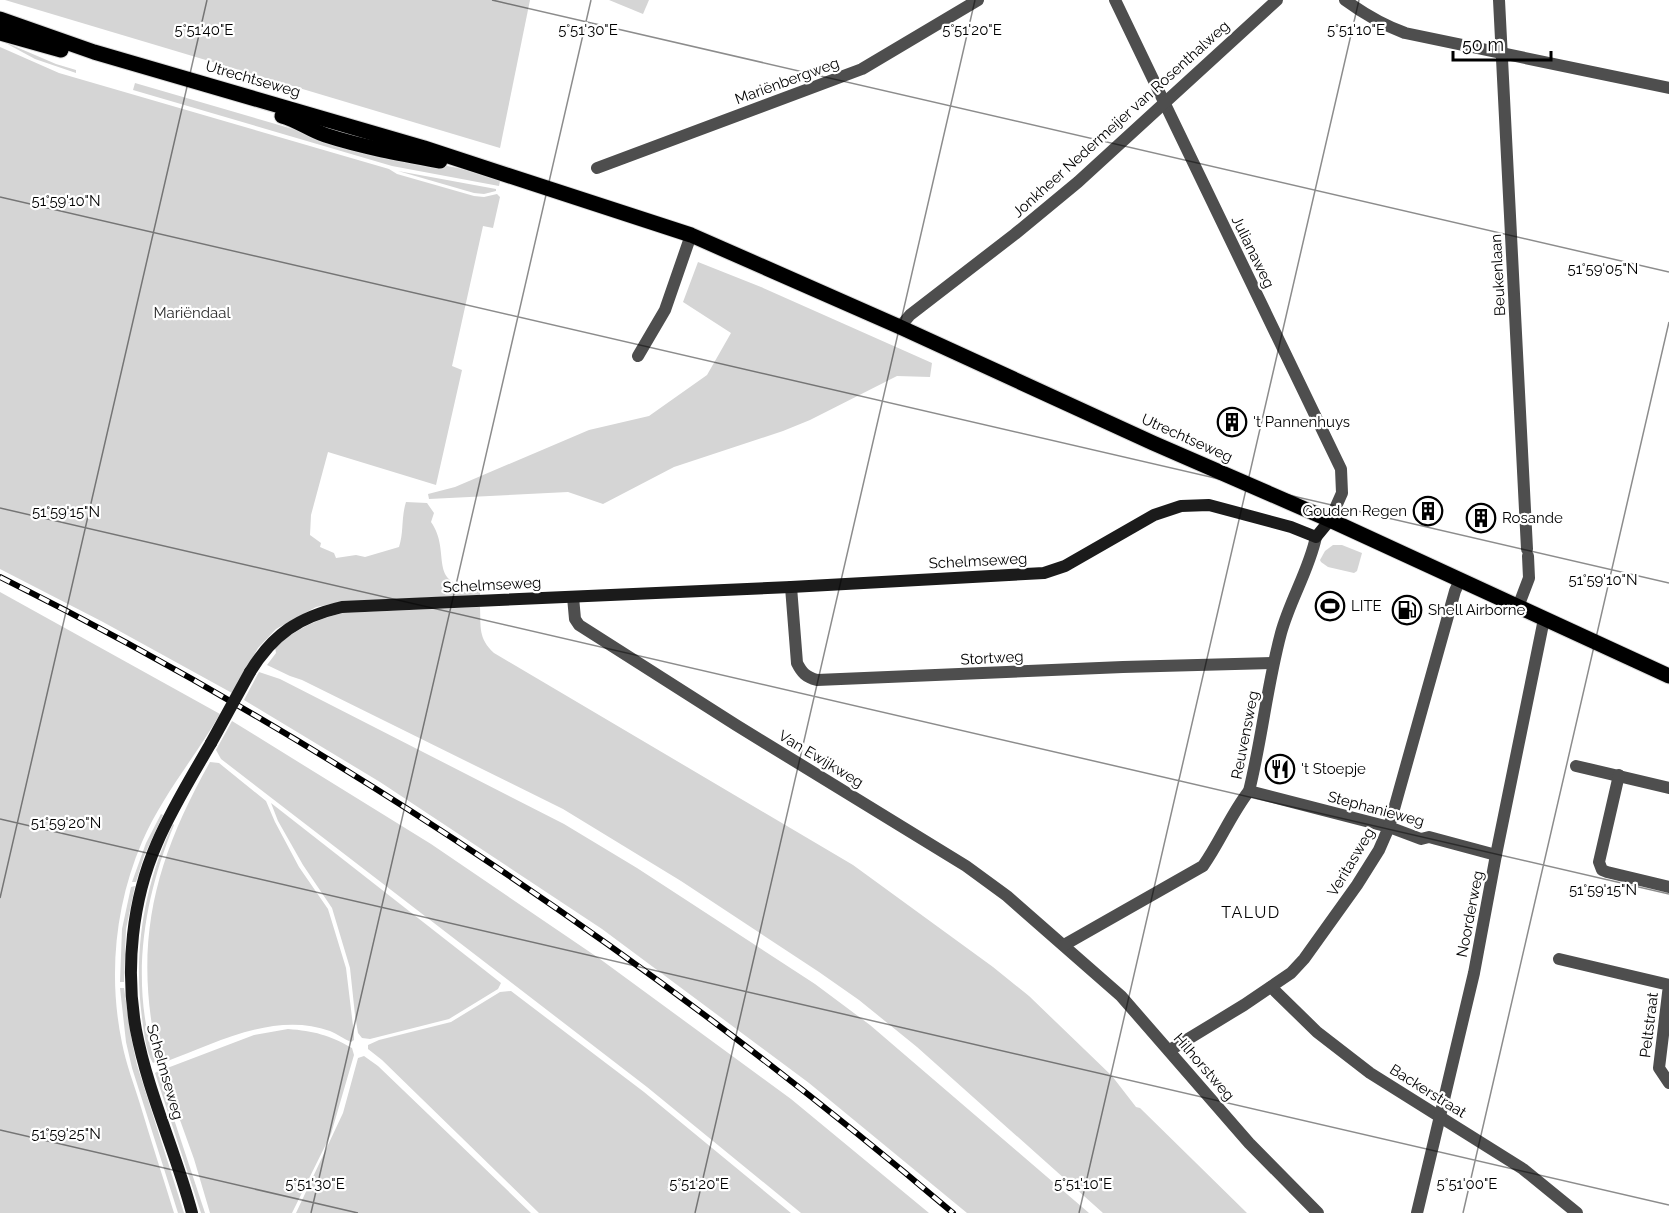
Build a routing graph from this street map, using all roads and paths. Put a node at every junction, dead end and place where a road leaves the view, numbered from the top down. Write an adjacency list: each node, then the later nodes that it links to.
1 (978, 0): 11 (street, Mariënbergweg)
2 (1115, 0): 10 (street, Julianaweg)
3 (1277, 0): 10 (street, Jonkheer Nedermeijer van Rosenthalweg)
4 (1345, 0): 8 (street)
5 (1499, 0): 8 (street, Beukenlaan)
6 (0, 19): 12 (main road, Utrechtseweg)
7 (0, 33): 12 (main road, Utrechtseweg)
8 (1501, 53): 9 (street); 21 (street, Beukenlaan)
9 (1669, 88)
10 (1165, 104): 14 (street, Jonkheer Nedermeijer van Rosenthalweg); 16 (street, Julianaweg)
11 (597, 168)
12 (496, 172): 13 (main road, Utrechtseweg)
13 (691, 235): 14 (main road, Utrechtseweg); 15 (street)
14 (900, 327): 16 (main road, Utrechtseweg)
15 (638, 356)
16 (1330, 520): 17 (main road, Reuvensweg); 18 (main road, Utrechtseweg)
17 (1316, 537): 19 (main road, Schelmseweg); 23 (street, Reuvensweg)
18 (1460, 580): 21 (main road, Utrechtseweg); 29 (street, Veritasweg)
19 (791, 587): 20 (main road, Schelmseweg); 23 (street, Stortweg)
20 (573, 597): 32 (street, Van Ewijkweg); 39 (main road, Schelmseweg, bridge)
21 (1518, 607): 22 (main road, Utrechtseweg)
22 (1544, 620): 24 (main road, Utrechtseweg); 30 (street, Noorderweg)
23 (1273, 663): 28 (street, Reuvensweg)
24 (1669, 676)
25 (1576, 766): 26 (street)
26 (1619, 775): 27 (street); 31 (street)
27 (1669, 788)
28 (1249, 791): 29 (street, Stephanieweg); 32 (street, Reuvensweg)
29 (1389, 827): 30 (street, Stephanieweg); 35 (street, Veritasweg)
30 (1496, 855): 38 (street, Noorderweg)
31 (1669, 887)
32 (1064, 945): 36 (street, Hilhorstweg)
33 (1559, 959): 34 (street)
34 (1669, 985): 37 (street, Peltstraat)
35 (1271, 987): 36 (street, Veritasweg); 38 (street, Backerstraat)
36 (1170, 1050): 40 (street, Hilhorstweg)
37 (1669, 1083)
38 (1440, 1116): 41 (street, Noorderweg); 42 (street, Backerstraat)
39 (192, 1213)
40 (1318, 1213)
41 (1416, 1213)
42 (1577, 1213)

